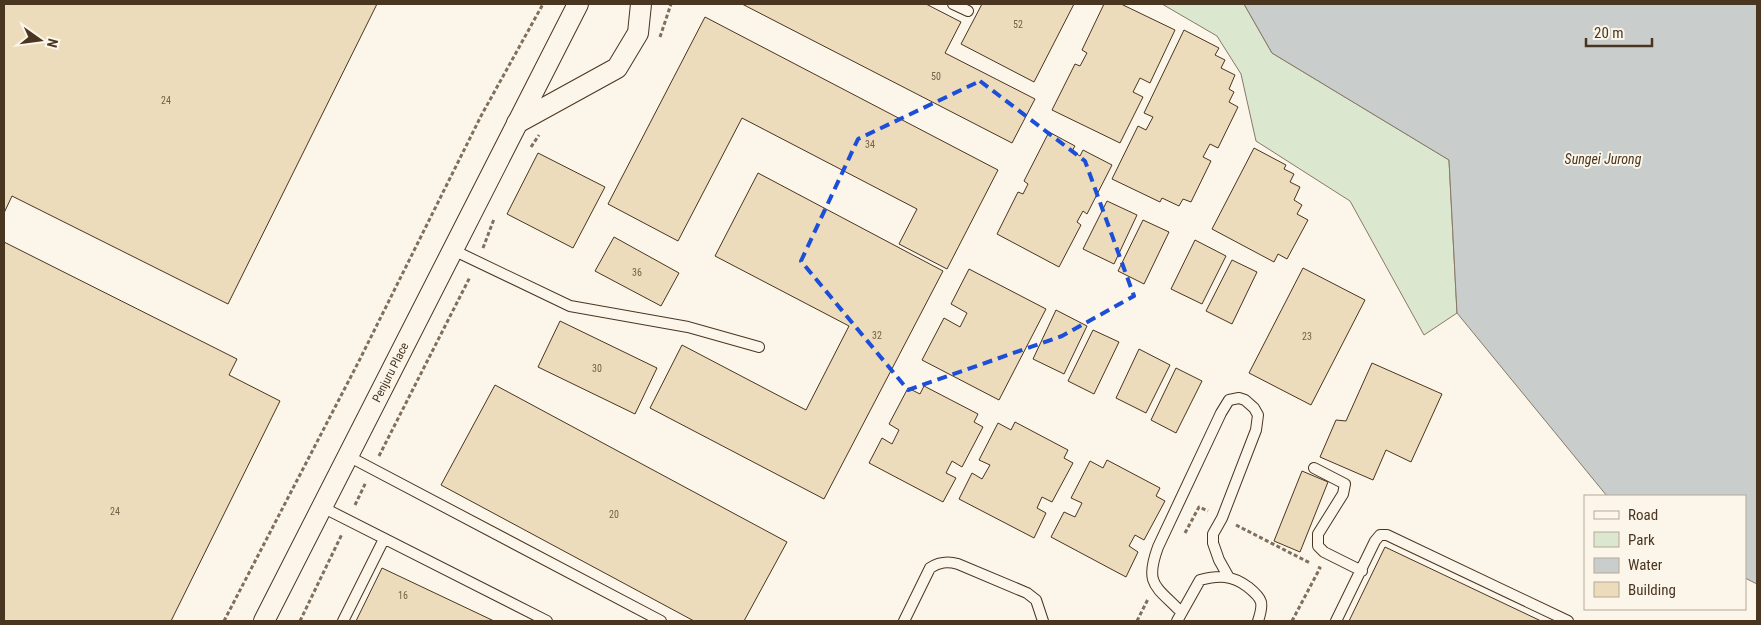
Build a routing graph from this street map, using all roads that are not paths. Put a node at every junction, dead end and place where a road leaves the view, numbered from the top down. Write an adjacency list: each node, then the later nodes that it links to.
1 (578, 4): 5 (street, Penjuru Place)
2 (641, 4): 5 (street)
3 (953, 4): 4 (lane)
4 (968, 11)
5 (517, 123): 6 (street, Penjuru Place)
6 (452, 250): 7 (lane); 8 (street, Penjuru Place)
7 (759, 347)
8 (348, 456): 10 (street, Penjuru Place); 18 (lane)
9 (1314, 468): 12 (lane)
10 (322, 507): 11 (lane); 15 (street, Penjuru Place)
11 (384, 539): 16 (lane); 17 (lane)
12 (1362, 571): 22 (lane); 23 (lane)
13 (1228, 576): 14 (lane); 14 (lane); 21 (lane)
14 (1179, 617)
15 (264, 621)
16 (342, 621)
17 (547, 621)
18 (661, 621)
19 (904, 621): 20 (lane)
20 (1043, 621)
21 (1258, 621)
22 (1336, 621)
23 (1568, 621)

